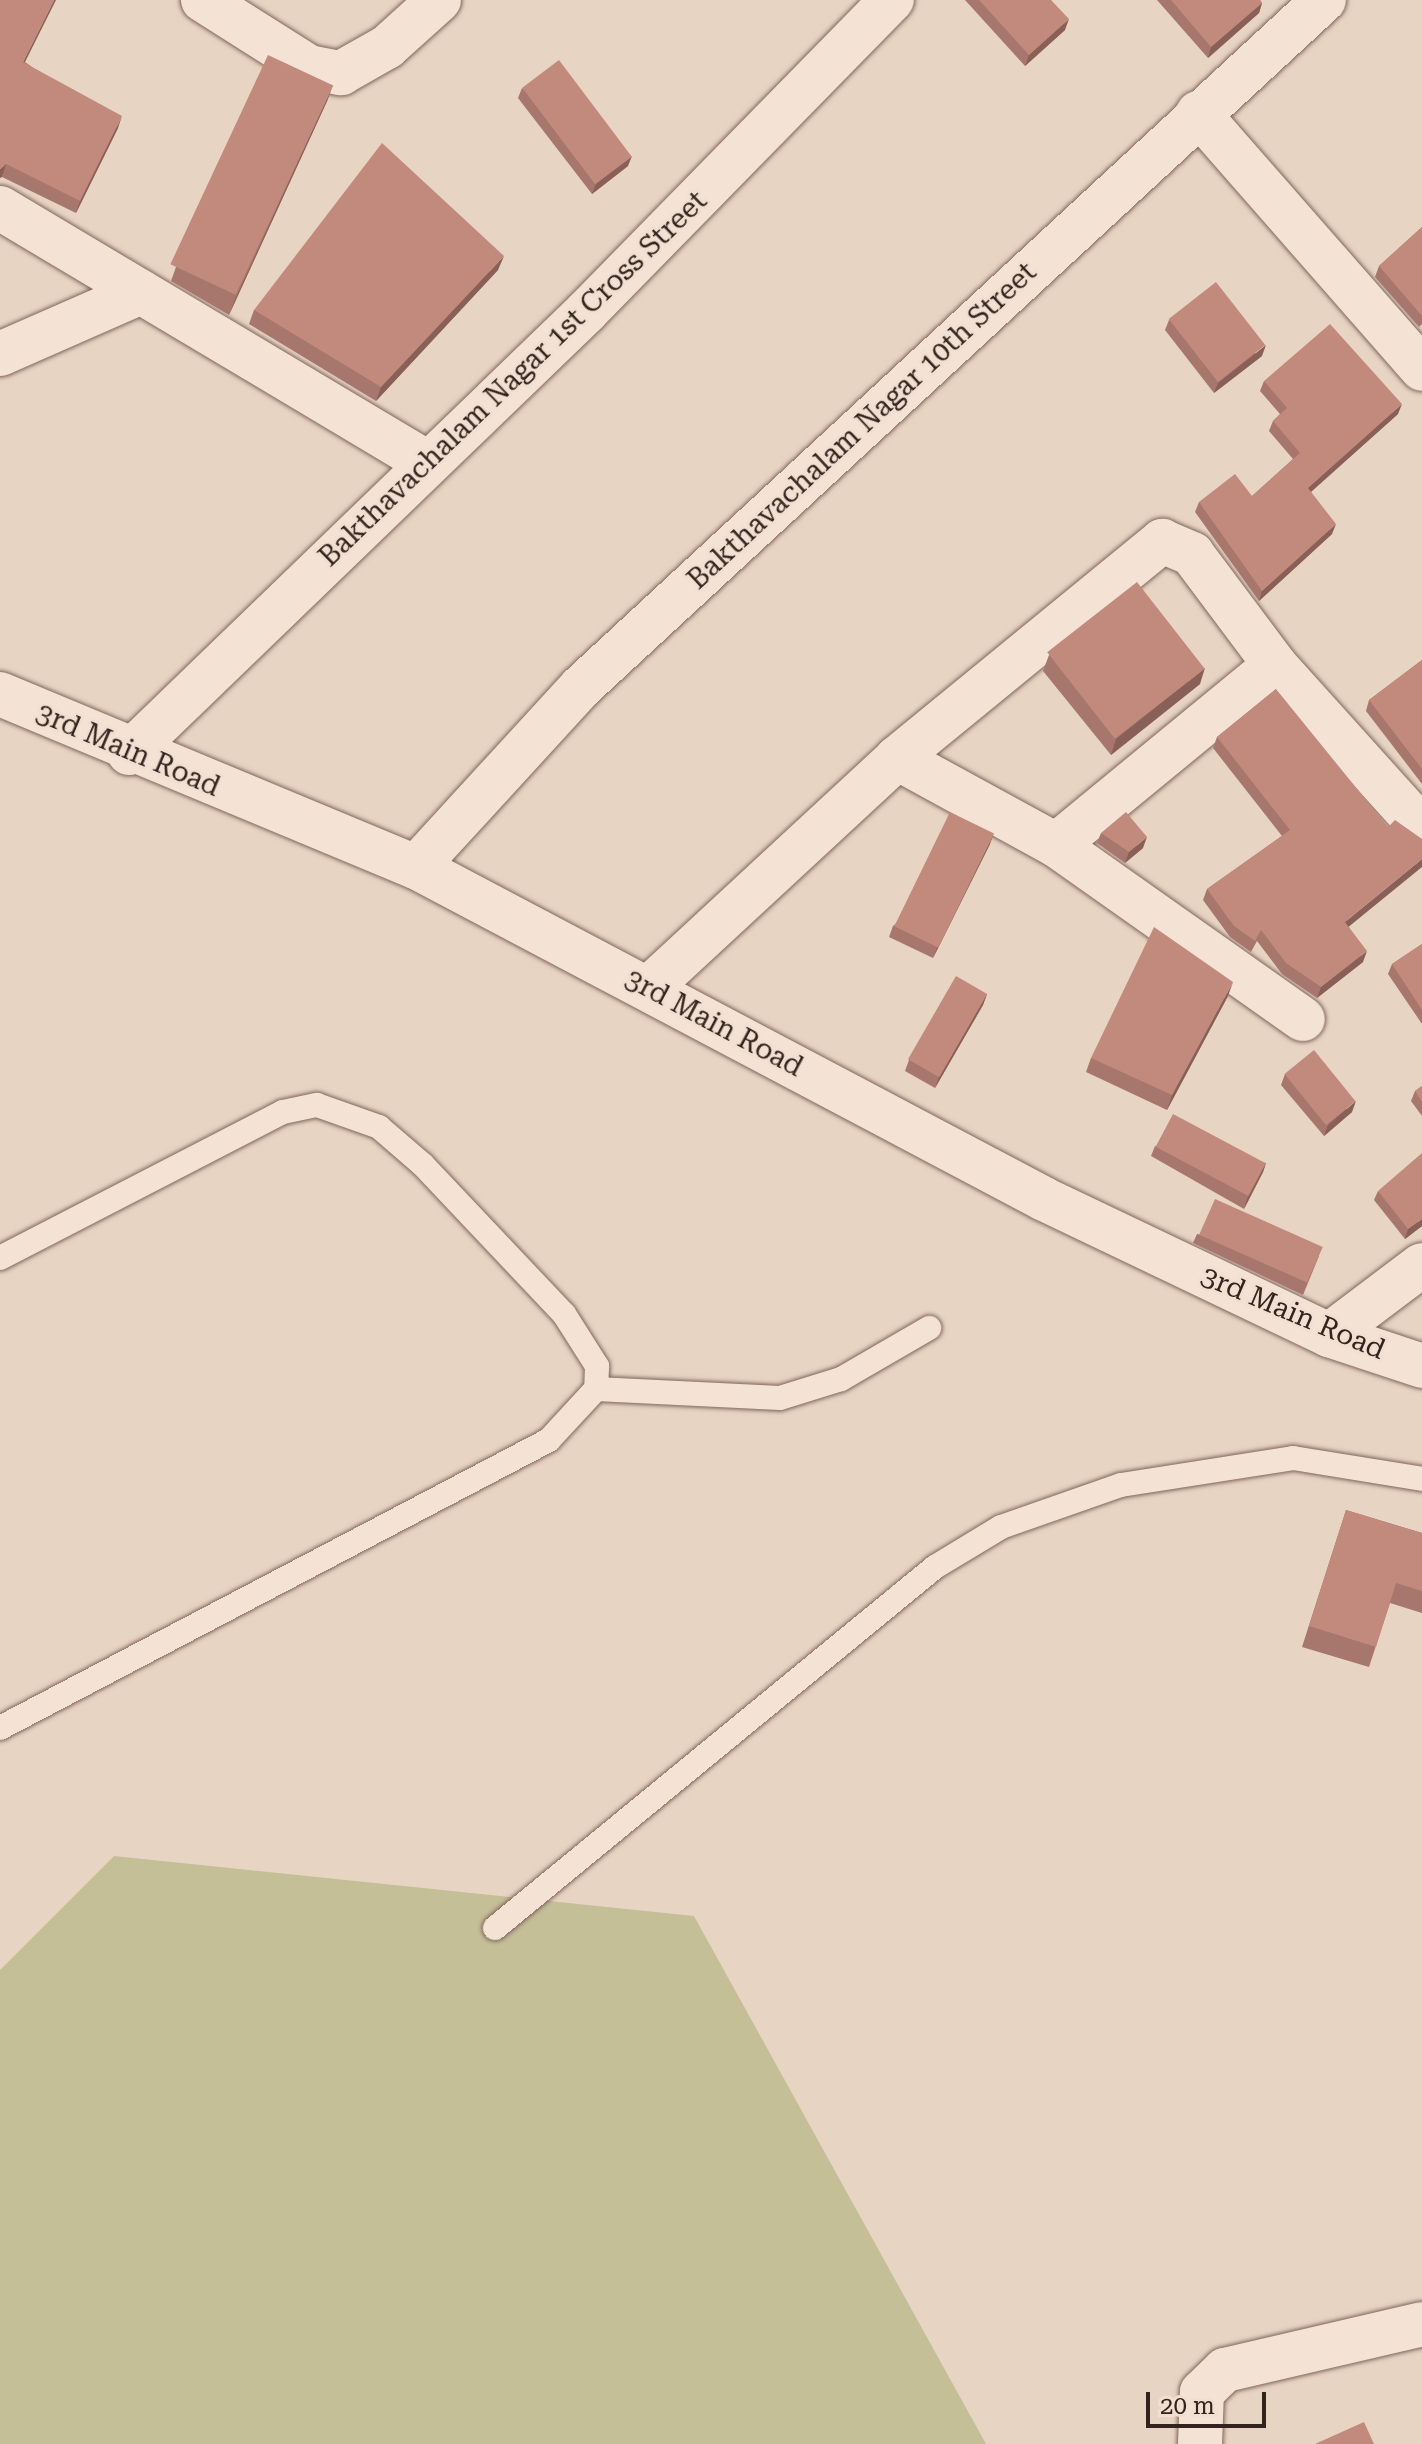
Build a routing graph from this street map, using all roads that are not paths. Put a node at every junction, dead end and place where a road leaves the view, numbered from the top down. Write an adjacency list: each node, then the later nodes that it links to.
1 (203, 0): 2 (street)
2 (439, 0)
3 (892, 0): 10 (street, Bakthavachalam Nagar 1st Cross Street)
4 (1324, 0): 5 (street, Bakthavachalam Nagar 10th Street)
5 (1198, 113): 9 (street); 17 (street, Bakthavachalam Nagar 10th Street)
6 (0, 208): 7 (street)
7 (141, 292): 8 (street); 10 (street)
8 (0, 354)
9 (1422, 369)
10 (427, 463): 13 (street, Bakthavachalam Nagar 1st Cross Street)
11 (1275, 665): 14 (street); 15 (street); 16 (street)
12 (0, 694): 13 (street, 3rd Main Road)
13 (129, 753): 17 (street, 3rd Main Road)
14 (897, 758): 16 (street); 18 (street)
15 (1422, 828)
16 (1056, 845): 19 (street)
17 (416, 867): 18 (street, 3rd Main Road)
18 (649, 988): 23 (street, 3rd Main Road)
19 (1303, 1019)
20 (0, 1258): 25 (lane)
21 (1422, 1265): 23 (street)
22 (929, 1328): 25 (lane)
23 (1329, 1335): 24 (street, 3rd Main Road)
24 (1422, 1366)
25 (596, 1389): 27 (lane)
26 (1420, 1472): 28 (lane)
27 (0, 1728)
28 (495, 1928)
29 (1422, 2324): 30 (street)
30 (1200, 2444)

